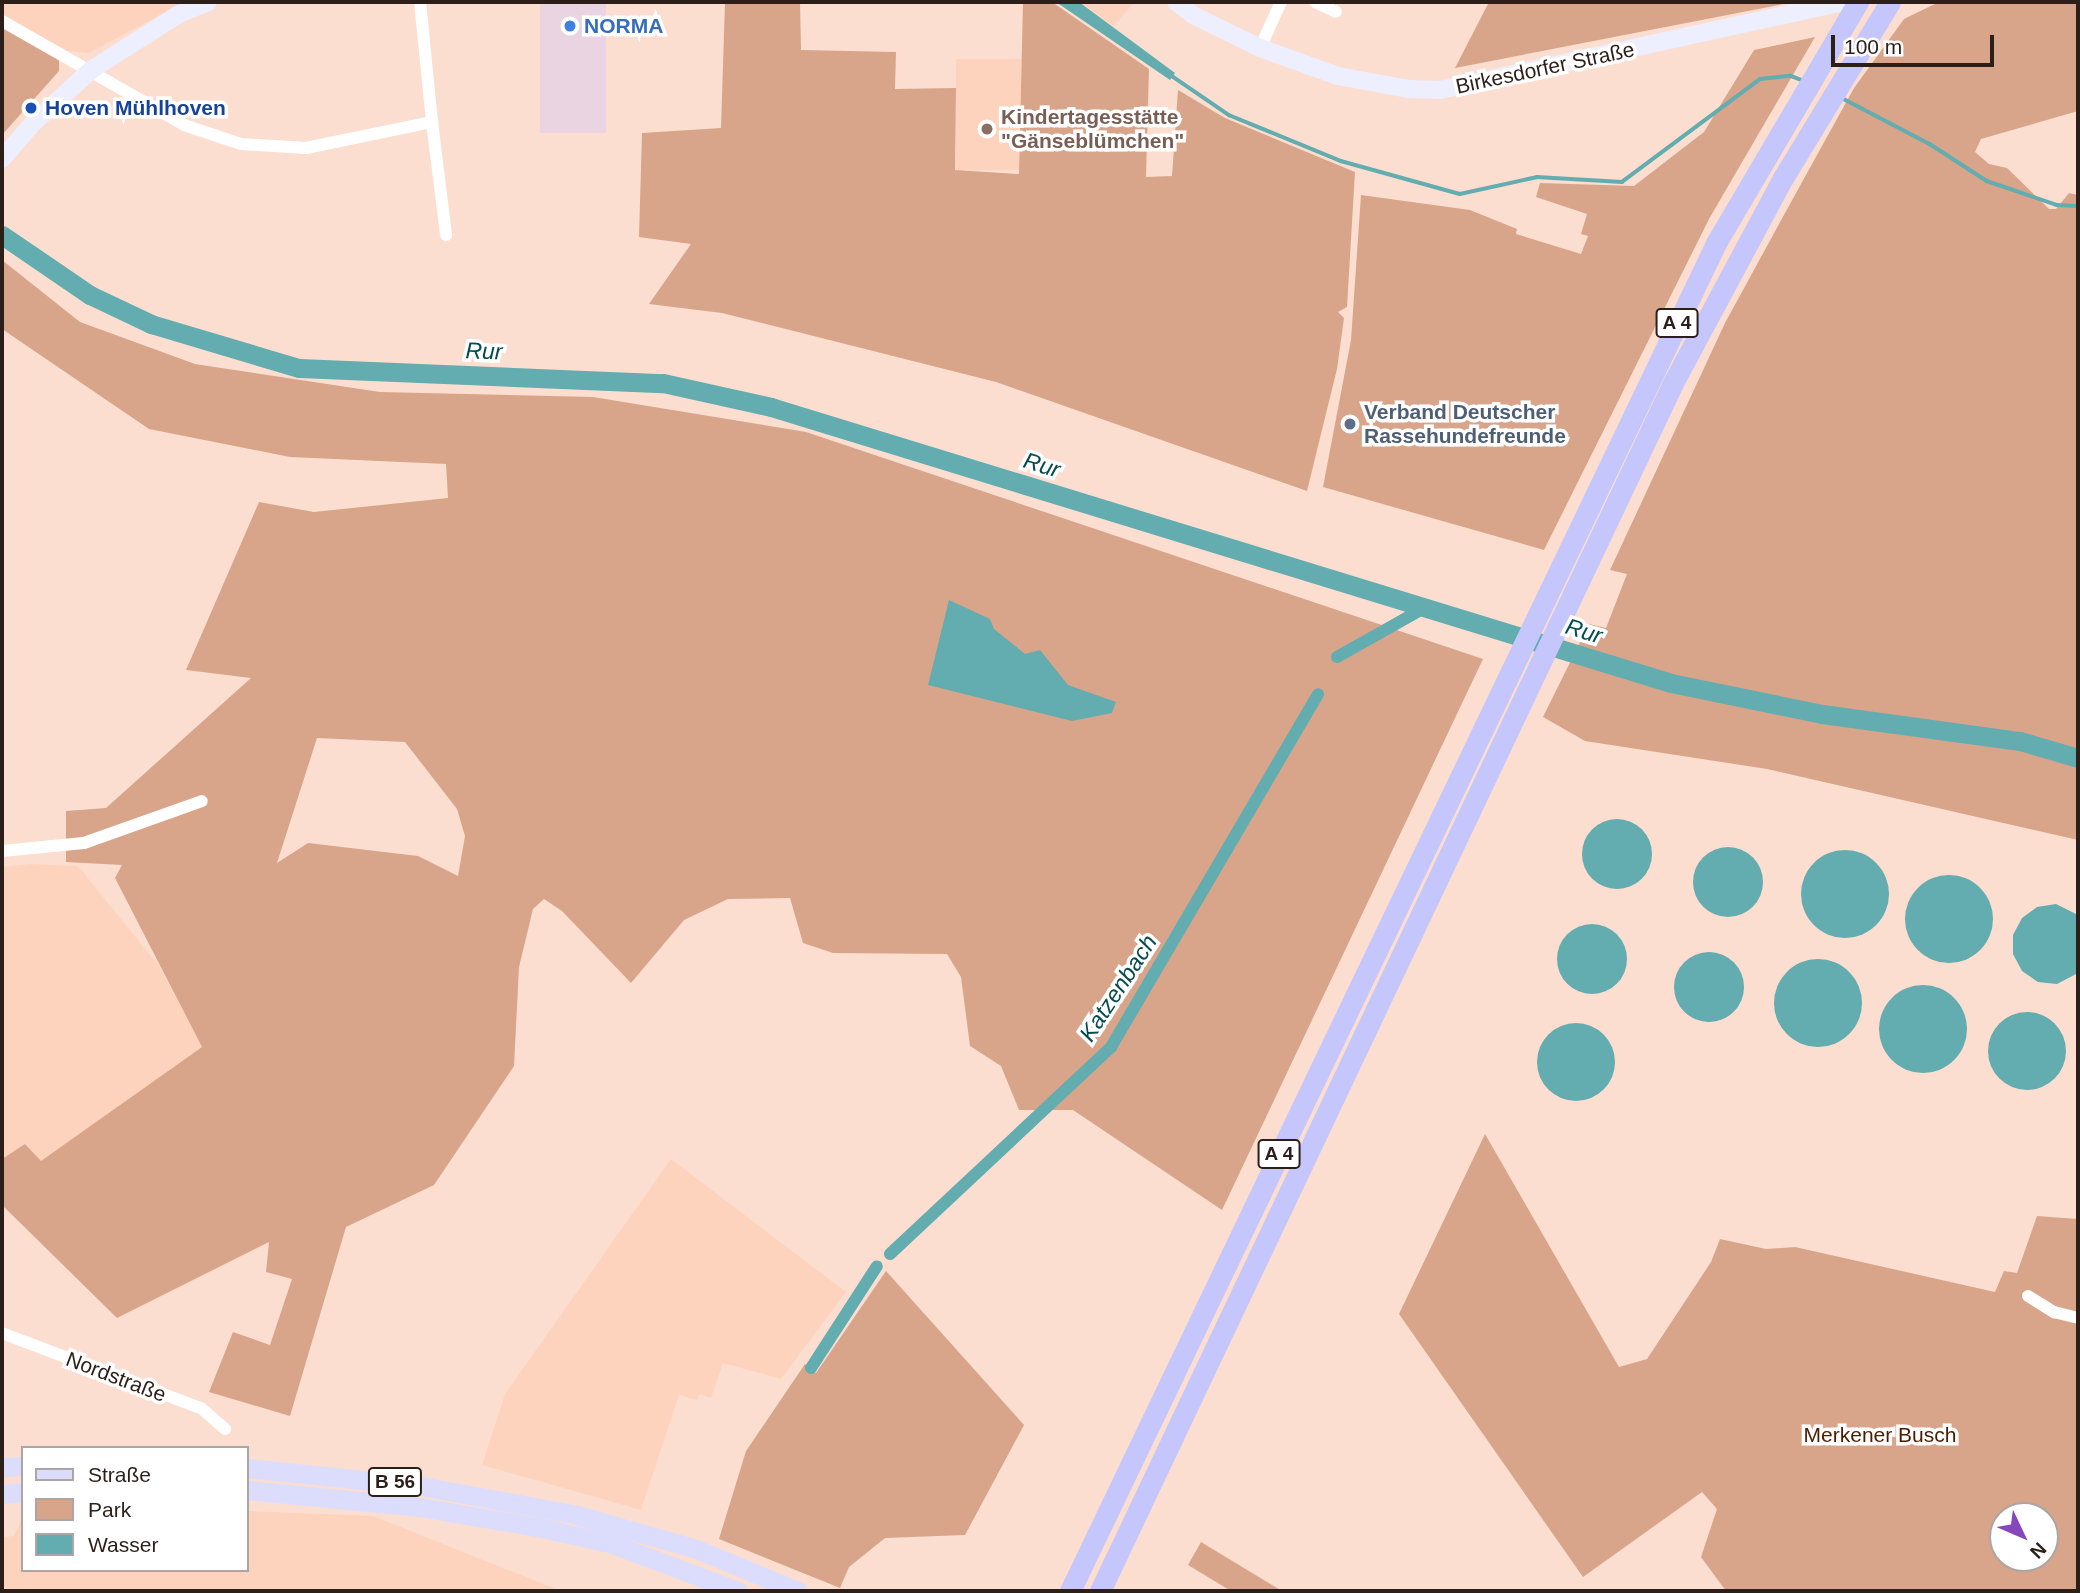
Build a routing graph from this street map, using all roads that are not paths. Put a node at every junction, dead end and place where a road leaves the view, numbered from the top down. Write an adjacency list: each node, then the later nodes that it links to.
1 (208, 2): 12 (main road)
2 (420, 2): 13 (street)
3 (1176, 2): 11 (main road, Birkesdorfer Straße)
4 (1281, 2): 11 (street)
5 (1315, 2): 9 (street)
6 (1843, 2): 11 (main road, Birkesdorfer Straße)
7 (1858, 2): 30 (highway, A 4)
8 (1890, 2): 31 (highway, A 4)
9 (1336, 12)
10 (2, 20): 12 (street)
11 (1260, 48)
12 (91, 71): 13 (street); 14 (main road)
13 (432, 122): 15 (street)
14 (2, 159)
15 (446, 236)
16 (202, 801): 17 (street)
17 (2, 851)
18 (2028, 1296): 19 (street)
19 (2078, 1318)
20 (2, 1333): 21 (street, Nordstraße)
21 (225, 1429)
22 (21, 1466): 23 (main road)
23 (2, 1467)
24 (248, 1468): 29 (main road, B 56)
25 (248, 1490): 28 (main road, B 56)
26 (21, 1492): 27 (main road)
27 (2, 1494)
28 (738, 1591)
29 (798, 1591)
30 (1070, 1591)
31 (1100, 1591)

